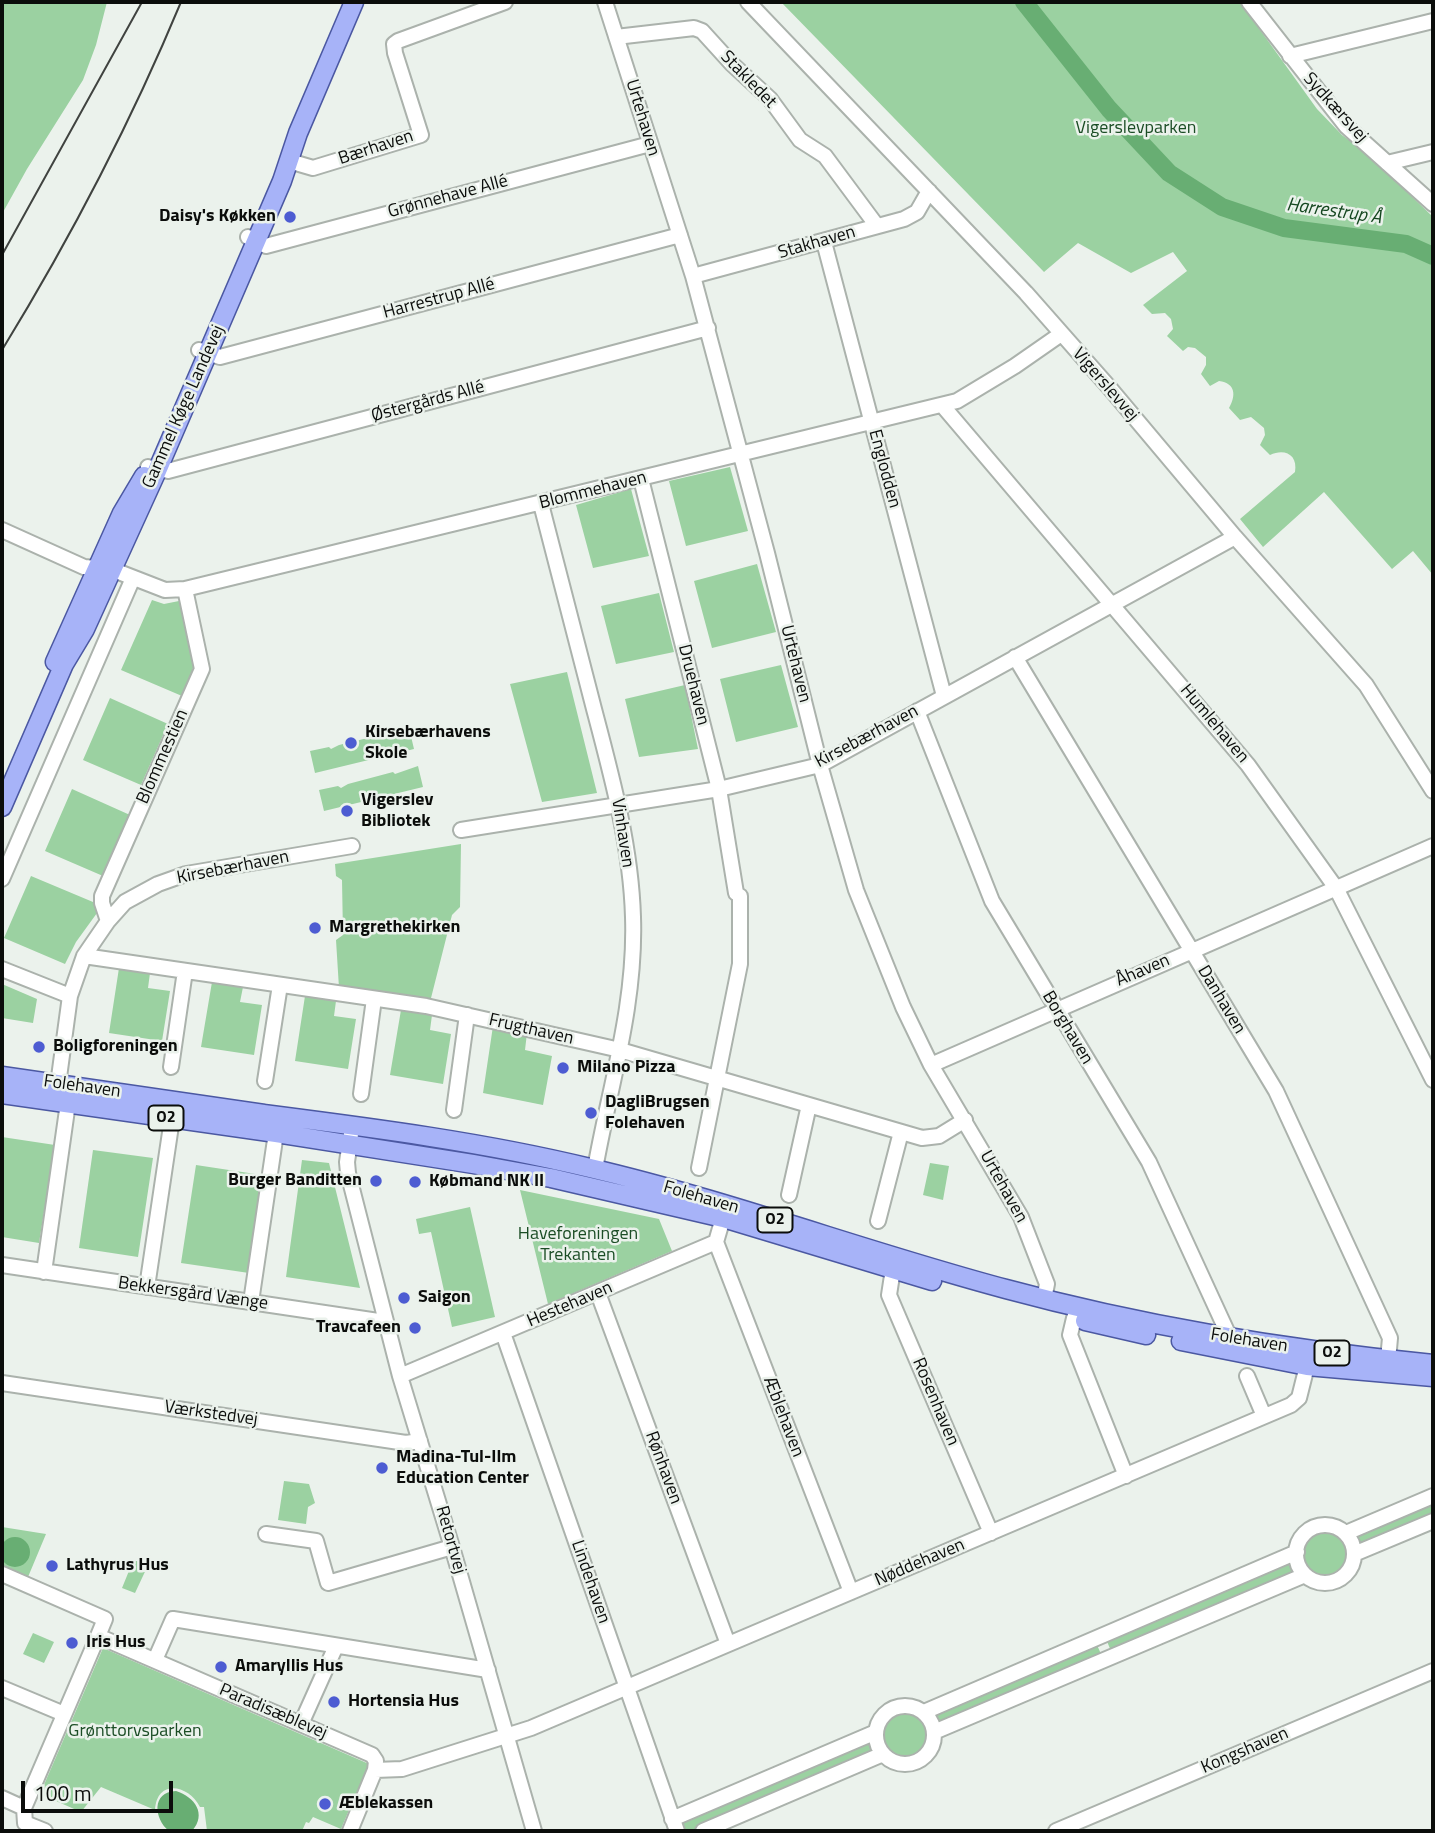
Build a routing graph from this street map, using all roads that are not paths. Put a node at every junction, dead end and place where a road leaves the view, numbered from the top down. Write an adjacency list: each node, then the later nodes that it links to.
1 (344, 2): 18 (main road, Gammel Køge Landevej)
2 (354, 2): 12 (main road, Gammel Køge Landevej)
3 (505, 2): 12 (street, Bærhaven)
4 (605, 2): 8 (street, Urtehaven)
5 (748, 2): 14 (street, Vigerslevvej)
6 (1249, 2): 9 (street, Sydkærsvej)
7 (1433, 21): 9 (street)
8 (616, 37): 10 (street, Urtehaven); 16 (street, Stakledet)
9 (1290, 56): 13 (street, Sydkærsvej)
10 (650, 144): 17 (street, Urtehaven); 18 (street, Grønnehave Allé)
11 (1433, 152): 13 (street)
12 (289, 161): 18 (main road, Gammel Køge Landevej)
13 (1387, 163): 15 (street, Sydkærsvej)
14 (929, 191): 16 (street, Stakhaven); 22 (street, Vigerslevvej)
15 (1433, 204)
16 (877, 226): 19 (street, Stakhaven)
17 (680, 235): 20 (street, Urtehaven); 23 (street, Harrestrup Allé)
18 (252, 239): 23 (main road, Gammel Køge Landevej)
19 (824, 242): 20 (street, Stakhaven); 25 (street, Englodden)
20 (693, 276): 21 (street, Urtehaven)
21 (708, 328): 26 (street, Urtehaven); 27 (street, Østergårds Allé)
22 (1061, 334): 24 (street, Blommehaven); 31 (street, Vigerslevvej)
23 (203, 351): 27 (main road, Gammel Køge Landevej)
24 (942, 405): 25 (street, Blommehaven); 35 (street, Humlehaven)
25 (872, 422): 26 (street, Blommehaven); 37 (street, Englodden)
26 (740, 454): 28 (street, Blommehaven); 39 (street, Urtehaven)
27 (152, 469): 32 (main road, Gammel Køge Landevej)
28 (641, 479): 29 (street, Blommehaven); 41 (street, Druehaven)
29 (541, 503): 34 (street, Blommehaven); 43 (street, Vinhaven)
30 (2, 530): 32 (street, Blommehaven)
31 (1235, 537): 35 (street, Kirsebærhaven); 42 (street, Vigerslevvej)
32 (104, 568): 33 (street, Blommehaven); 40 (main road, Gammel Køge Landevej); 44 (main road, Gammel Køge Landevej)
33 (133, 579): 34 (street, Blommehaven); 48 (street)
34 (185, 589): 50 (street, Blommestien)
35 (1112, 604): 36 (street, Kirsebærhaven); 49 (street, Humlehaven)
36 (1015, 657): 37 (street, Kirsebærhaven); 51 (street, Danhaven)
37 (944, 696): 38 (street, Kirsebærhaven)
38 (917, 711): 39 (street, Kirsebærhaven); 58 (street, Borghaven)
39 (820, 765): 41 (street, Kirsebærhaven); 61 (street, Urtehaven)
40 (2, 780)
41 (719, 789): 43 (street, Kirsebærhaven); 64 (street, Druehaven)
42 (1433, 791)
43 (620, 806): 45 (street, Kirsebærhaven); 60 (street, Vinhaven)
44 (2, 807)
45 (461, 830)
46 (352, 846): 50 (street, Kirsebærhaven)
47 (1433, 846): 49 (street, Åhaven)
48 (2, 879)
49 (1335, 888): 51 (street, Åhaven); 66 (street, Humlehaven)
50 (108, 921): 52 (street, Kirsebærhaven)
51 (1191, 951): 58 (street, Åhaven); 95 (street, Danhaven)
52 (84, 956): 54 (street, Frugthaven); 56 (street, Kirsebærhaven)
53 (2, 969): 56 (street)
54 (186, 971): 55 (street, Frugthaven); 62 (street)
55 (280, 985): 57 (street, Frugthaven); 65 (street)
56 (70, 996): 69 (street, Kirsebærhaven)
57 (374, 999): 59 (street, Frugthaven); 68 (street)
58 (1056, 1009): 61 (street, Åhaven); 94 (street, Borghaven)
59 (467, 1016): 60 (street, Frugthaven); 71 (street)
60 (620, 1050): 64 (street, Frugthaven); 79 (street, Vinhaven)
61 (931, 1065): 73 (street, Urtehaven)
62 (171, 1066)
63 (6, 1078): 69 (main road, Folehaven / O2)
64 (717, 1078): 70 (street, Frugthaven); 78 (street, Druehaven)
65 (265, 1080)
66 (1433, 1080)
67 (2, 1094): 69 (main road, Folehaven / O2)
68 (361, 1094)
69 (61, 1096): 72 (main road, Folehaven / O2); 74 (main road, Folehaven / O2); 86 (street, Folehaven)
70 (809, 1105): 75 (street, Frugthaven); 80 (street)
71 (454, 1110)
72 (172, 1119): 76 (main road, Folehaven / O2); 87 (street)
73 (965, 1120): 75 (street, Frugthaven); 89 (street, Urtehaven)
74 (352, 1126): 77 (street, Retortvej); 79 (main road, Folehaven / O2)
75 (901, 1132): 82 (street)
76 (275, 1133): 77 (main road, Folehaven / O2); 90 (street)
77 (349, 1145): 81 (main road, Folehaven / O2); 92 (street, Retortvej)
78 (699, 1168)
79 (595, 1169): 89 (main road, Folehaven / O2)
80 (789, 1195)
81 (723, 1218): 83 (street); 85 (main road, Folehaven / O2)
82 (878, 1222)
83 (716, 1242): 88 (street, Hestehaven); 115 (street, Æblehaven)
84 (2, 1265): 86 (street, Bekkersgård Vænge)
85 (893, 1269): 91 (main road, Folehaven / O2); 109 (street, Rosenhaven)
86 (44, 1272): 87 (street, Bekkersgård Vænge)
87 (147, 1287): 90 (street, Bekkersgård Vænge)
88 (598, 1293): 93 (street, Hestehaven); 118 (street, Rønhaven)
89 (1044, 1299): 94 (main road, Folehaven / O2)
90 (251, 1302): 92 (street, Bekkersgård Vænge)
91 (1074, 1318): 97 (main road, Folehaven / O2); 104 (street)
92 (385, 1321): 98 (street, Retortvej)
93 (502, 1333): 98 (street, Hestehaven); 125 (street, Lindehaven)
94 (1230, 1338): 95 (main road, Folehaven / O2)
95 (1388, 1360): 96 (main road, Folehaven / O2)
96 (1433, 1364)
97 (1307, 1366): 100 (main road, Folehaven / O2); 102 (street, Nøddehaven)
98 (400, 1376): 103 (street, Retortvej)
99 (1247, 1376): 102 (street)
100 (1433, 1377)
101 (2, 1383): 103 (street, Værkstedvej)
102 (1264, 1416): 104 (street, Nøddehaven)
103 (420, 1441): 110 (street, Retortvej)
104 (1126, 1476): 109 (street, Nøddehaven)
105 (1433, 1496): 107 (street)
106 (1433, 1521): 112 (street)
107 (1346, 1533): 111 (street); 112 (street)
108 (266, 1534): 110 (street)
109 (991, 1534): 115 (street, Nøddehaven)
110 (452, 1547): 122 (street, Retortvej)
111 (1297, 1552): 114 (street); 117 (street)
112 (1354, 1555): 114 (street)
113 (2, 1574): 116 (street)
114 (1306, 1575): 120 (street)
115 (851, 1592): 118 (street, Nøddehaven)
116 (98, 1636): 121 (street, Paradisæblevej); 127 (street)
117 (1099, 1636): 120 (street); 126 (street)
118 (728, 1644): 125 (street, Nøddehaven)
119 (336, 1646): 121 (street); 122 (street); 128 (street)
120 (1109, 1659): 130 (street)
121 (155, 1660): 128 (street, Paradisæblevej)
122 (488, 1670): 131 (street, Retortvej)
123 (1433, 1671): 141 (street, Kongshaven)
124 (2, 1688): 127 (street)
125 (627, 1688): 131 (street, Nøddehaven); 136 (street, Lindehaven)
126 (923, 1712): 129 (street); 130 (street)
127 (64, 1714): 135 (street)
128 (301, 1724): 133 (street, Paradisæblevej)
129 (876, 1732): 132 (street); 136 (street)
130 (934, 1732): 132 (street)
131 (507, 1736): 133 (street, Nøddehaven); 139 (street, Retortvej)
132 (883, 1754): 140 (street)
133 (375, 1770): 138 (street)
134 (2, 1798): 135 (street)
135 (24, 1808): 137 (street)
136 (675, 1825)
137 (45, 1831)
138 (350, 1831)
139 (534, 1831)
140 (703, 1831)
141 (1056, 1831)

